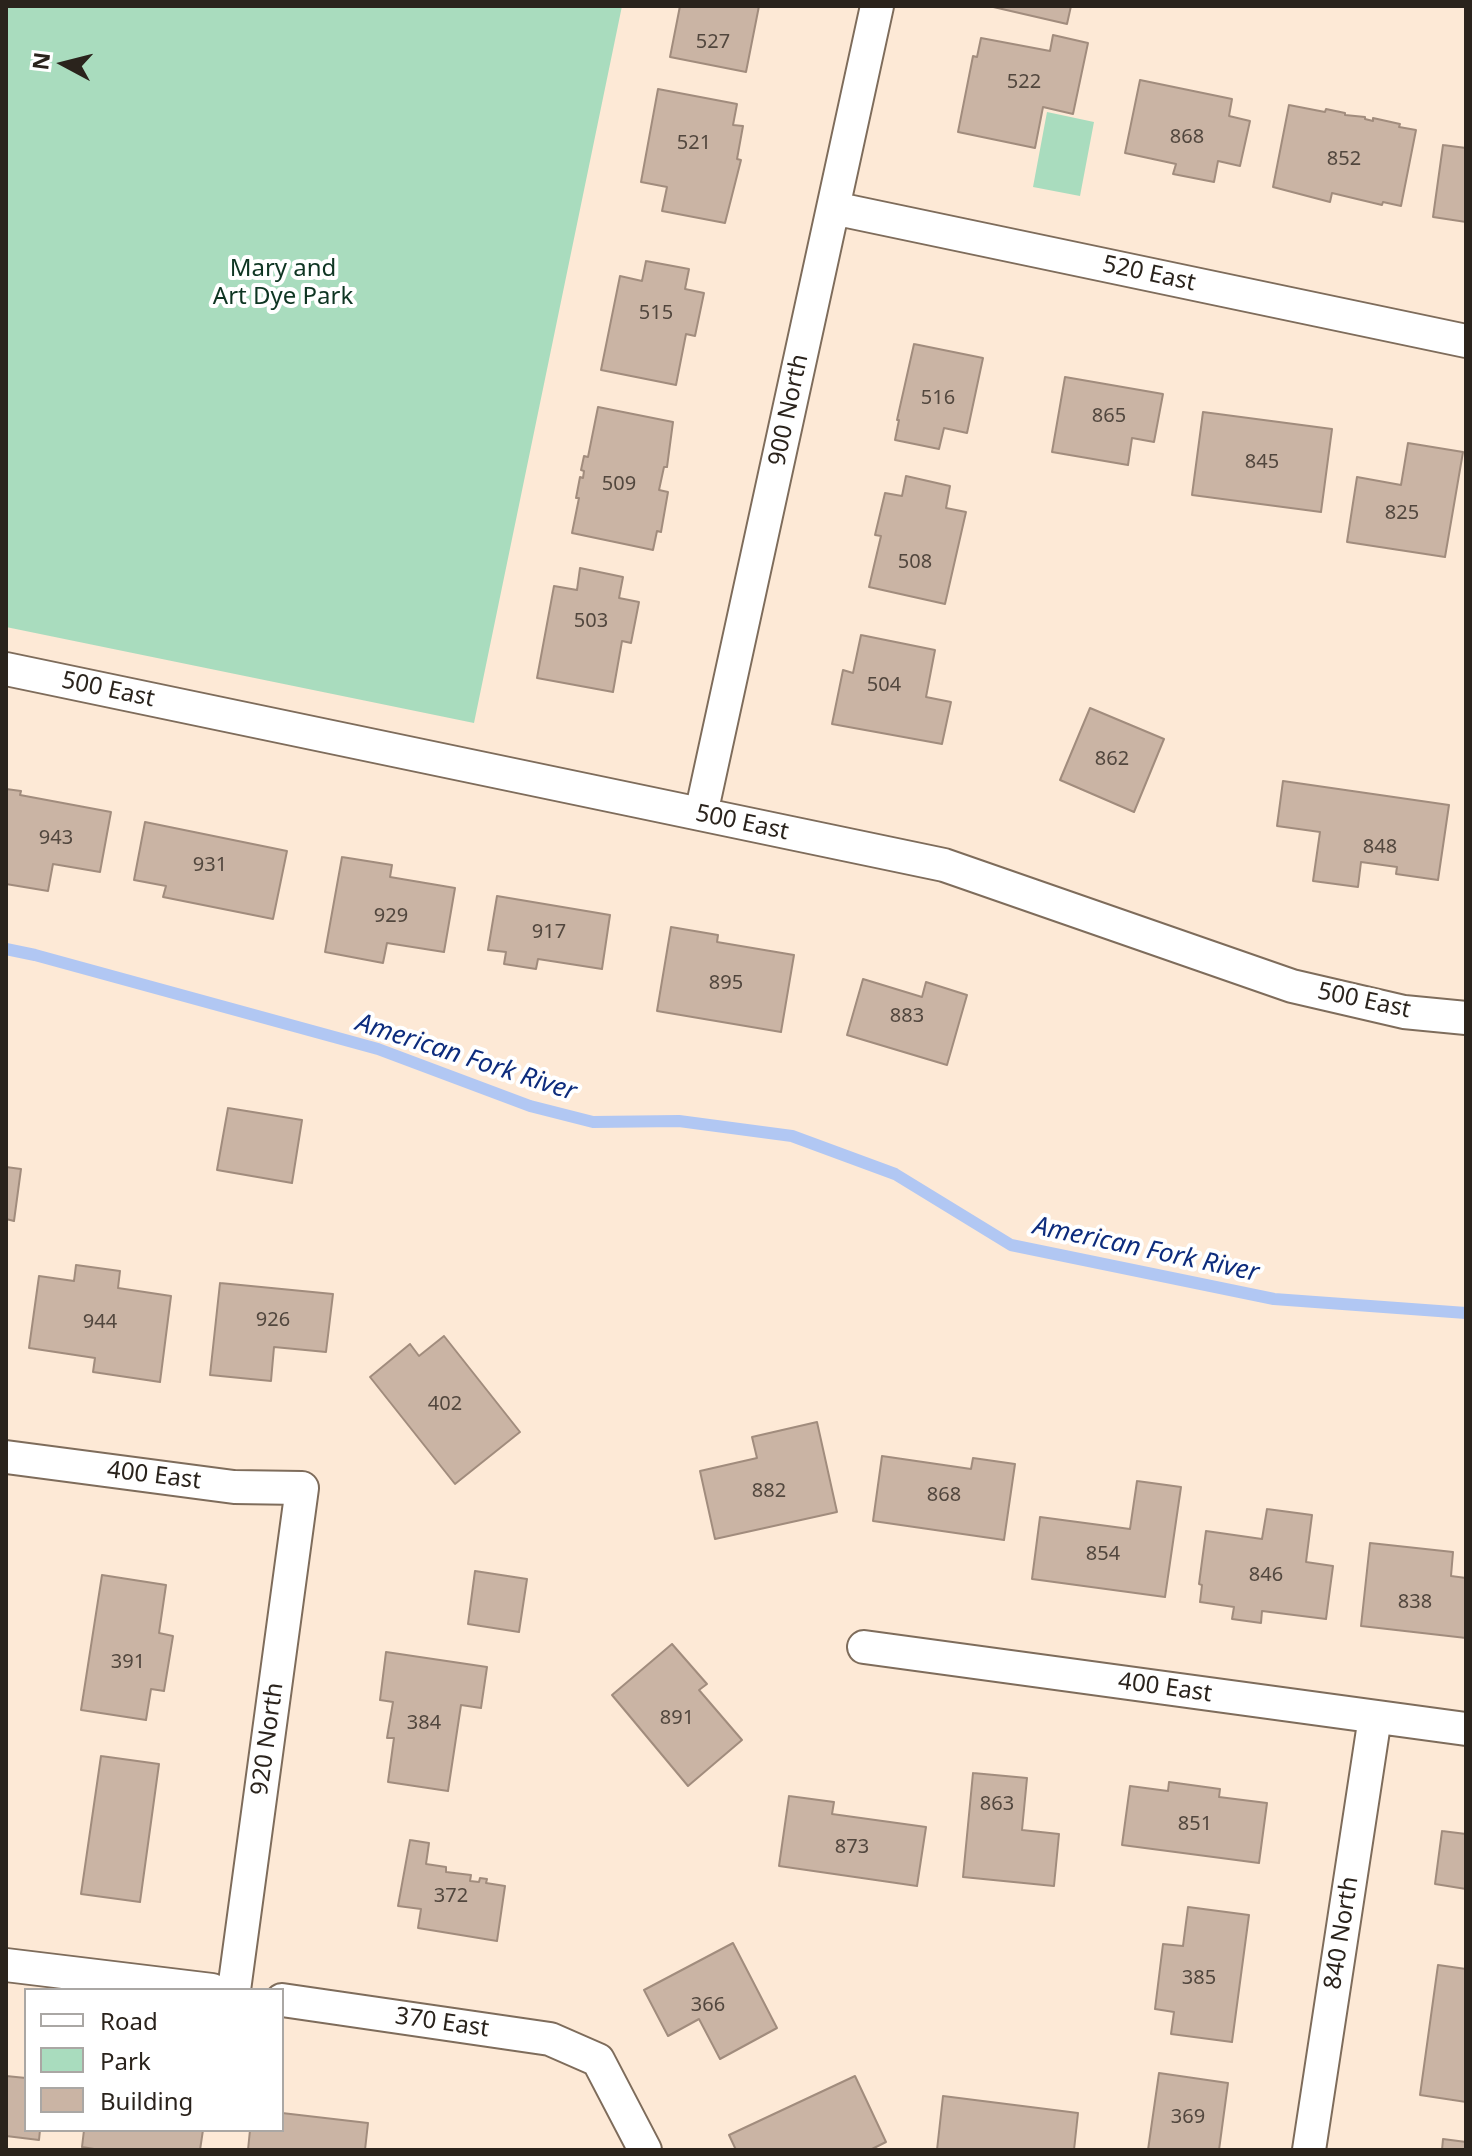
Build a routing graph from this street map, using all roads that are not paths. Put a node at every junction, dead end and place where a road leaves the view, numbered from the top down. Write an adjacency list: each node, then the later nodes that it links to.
1 (877, 6): 2 (street, 900 North)
2 (833, 208): 3 (street, 520 East); 5 (street, 900 North)
3 (1466, 341)
4 (6, 669): 5 (street, 500 East)
5 (701, 814): 6 (street, 500 East)
6 (1466, 1018)
7 (6, 1457): 8 (street, 400 East)
8 (302, 1488): 14 (street, 920 North)
9 (864, 1647): 10 (street, 400 East)
10 (1375, 1717): 11 (street, 400 East); 17 (street, 840 North)
11 (1466, 1729)
12 (6, 1965): 13 (street)
13 (196, 1988)
14 (234, 1988)
15 (284, 2000): 16 (street, 370 East)
16 (645, 2150)
17 (1309, 2150)

